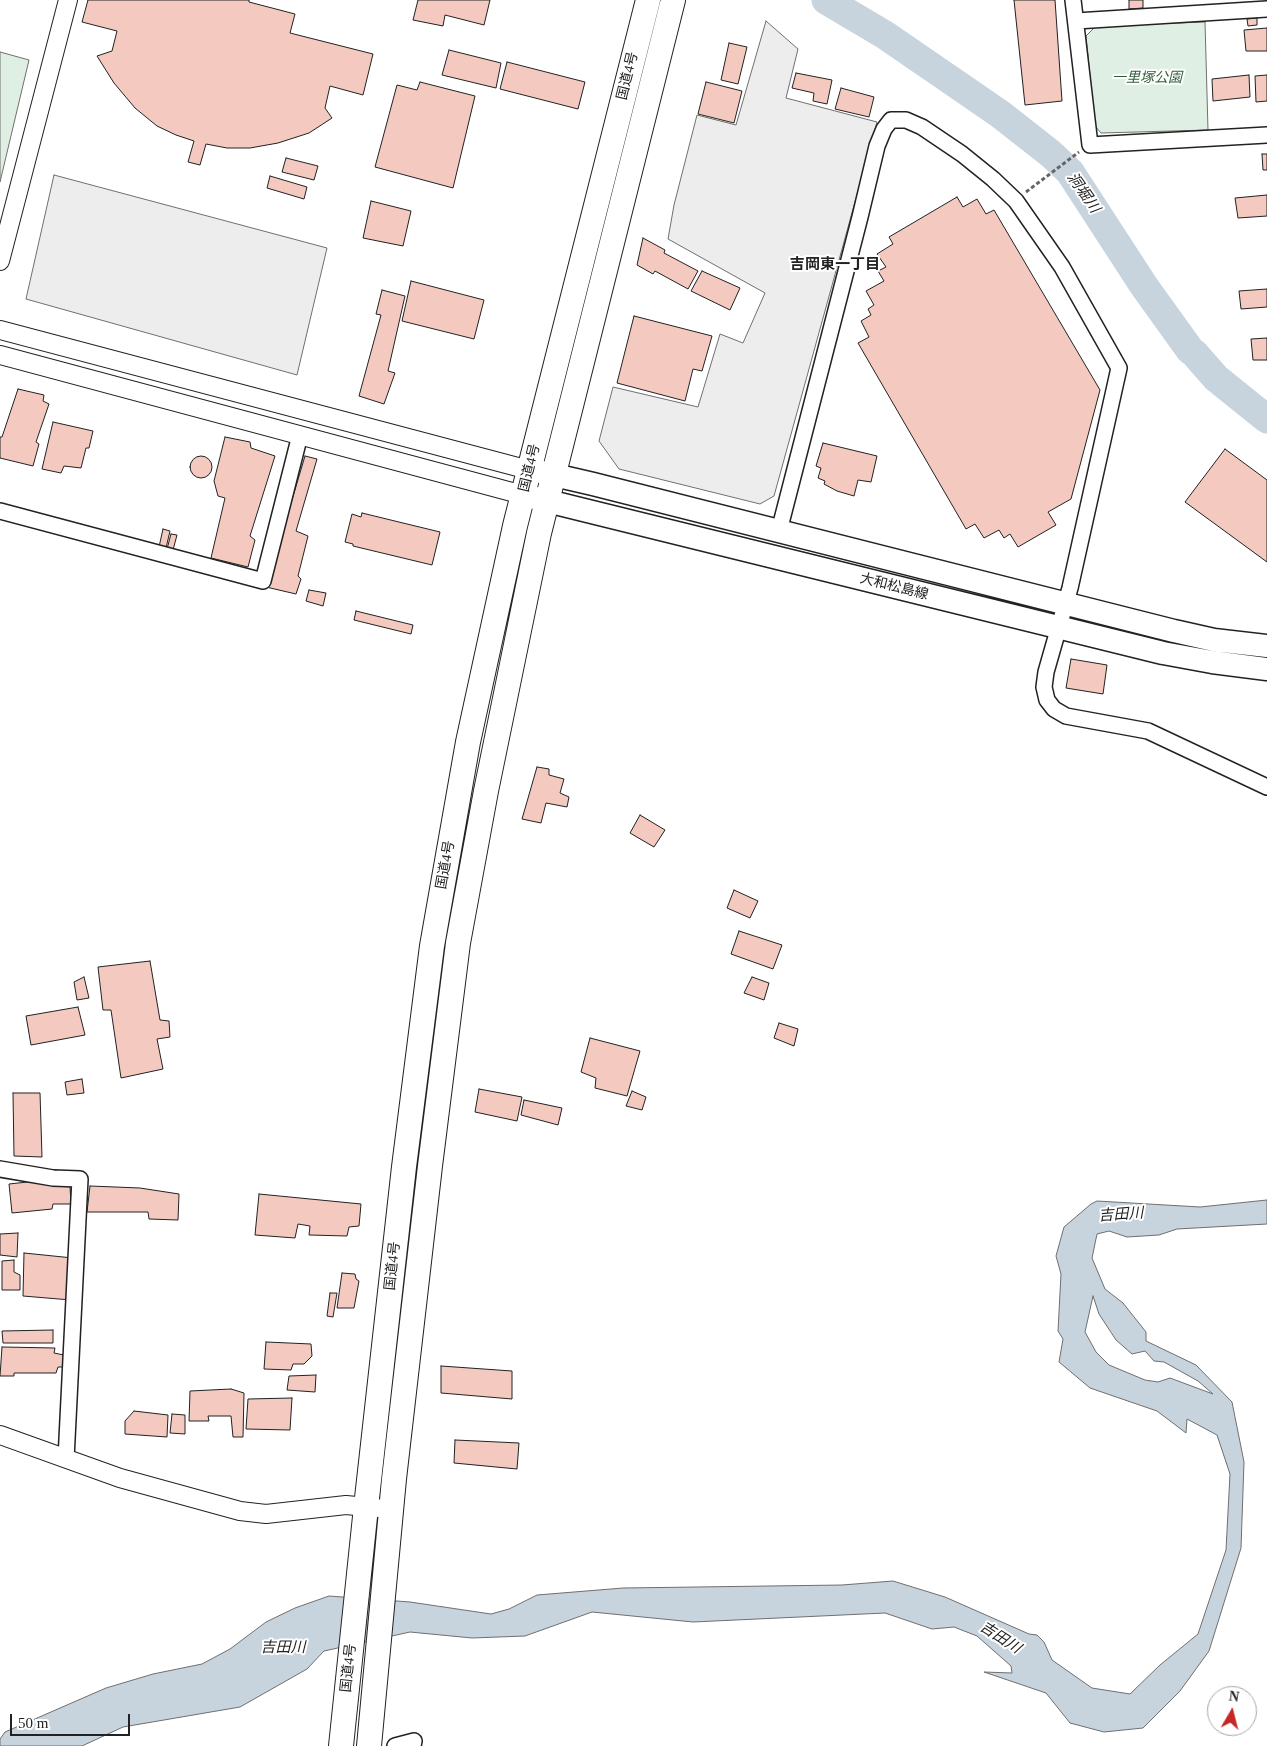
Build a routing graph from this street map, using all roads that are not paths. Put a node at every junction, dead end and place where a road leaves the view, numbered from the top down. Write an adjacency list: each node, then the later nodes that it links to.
1 (68, 0): 8 (street)
2 (648, 0): 12 (highway, 国道4号)
3 (673, 0): 13 (highway, 国道4号)
4 (1073, 0): 6 (street)
5 (1267, 10): 6 (street)
6 (1076, 21): 7 (street)
7 (1267, 135)
8 (0, 261)
9 (0, 330): 12 (street)
10 (0, 355): 11 (street)
11 (300, 435): 14 (street); 16 (street)
12 (529, 470): 13 (main road, 大和松島線); 14 (highway, 国道4号)
13 (554, 475): 15 (highway, 国道4号); 17 (main road, 大和松島線)
14 (523, 495): 15 (main road, 大和松島線); 26 (highway, 国道4号)
15 (548, 501): 19 (main road, 大和松島線); 27 (highway, 国道4号)
16 (0, 511)
17 (779, 531): 18 (main road, 大和松島線); 18 (street)
18 (1066, 603): 19 (street); 20 (main road, 大和松島線)
19 (1059, 628): 21 (main road, 大和松島線); 22 (street)
20 (1267, 646)
21 (1267, 669)
22 (1267, 788)
23 (0, 1169): 25 (street)
24 (0, 1435): 25 (street)
25 (66, 1459): 26 (street)
26 (366, 1507): 27 (street); 28 (highway, 国道4号)
27 (392, 1509): 29 (highway, 国道4号)
28 (342, 1736)
29 (368, 1746)
30 (395, 1746): 31 (street)
31 (413, 1746)

